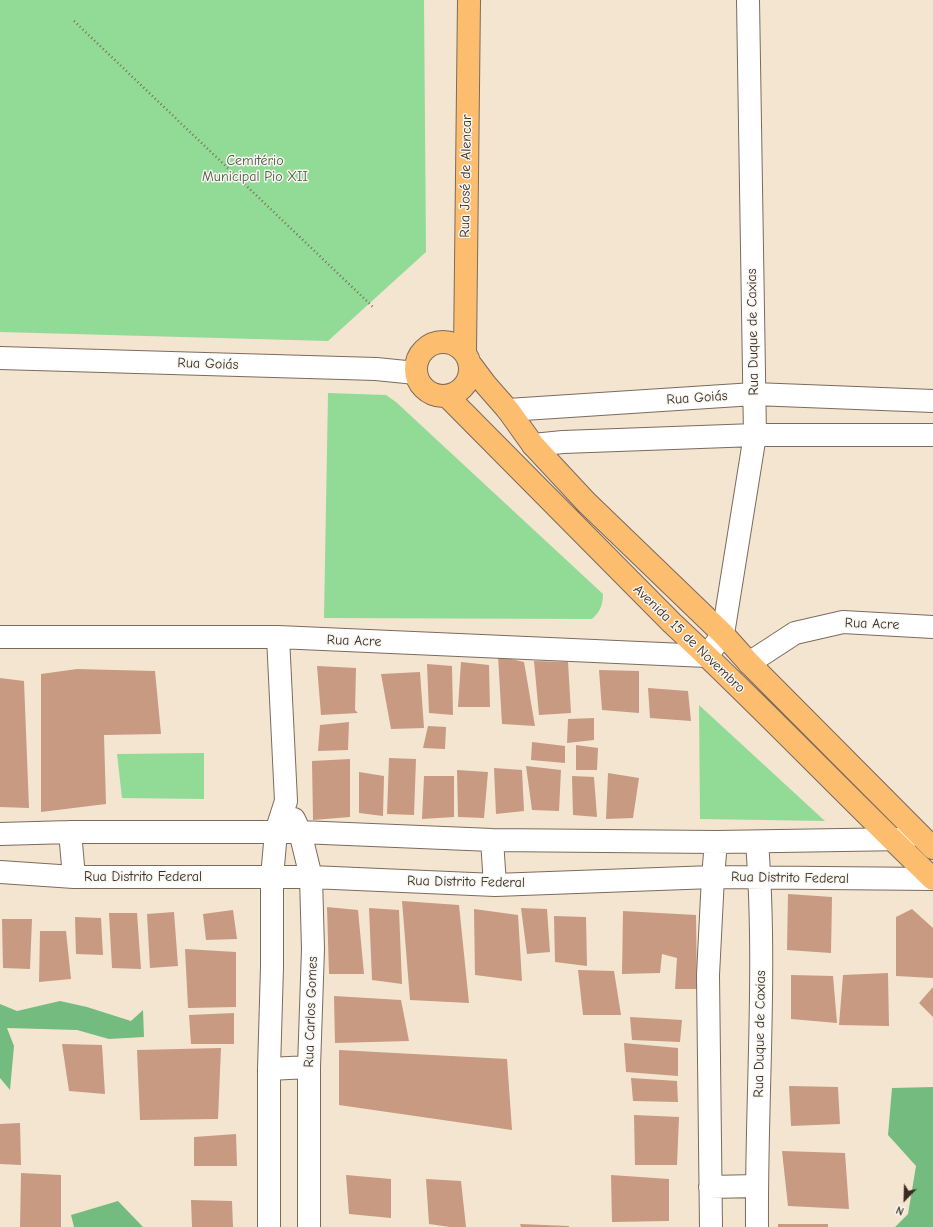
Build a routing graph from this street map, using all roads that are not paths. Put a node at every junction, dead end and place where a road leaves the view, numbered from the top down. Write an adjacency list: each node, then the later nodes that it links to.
1 (469, 0): 4 (main road, Rua José de Alencar)
2 (748, 0): 6 (street, Rua Duque de Caxias)
3 (0, 358): 5 (street, Rua Goiás)
4 (468, 358): 5 (main road, Avenida 15 de Novembro); 7 (main road); 9 (main road, Avenida 15 de Novembro)
5 (416, 373): 7 (main road)
6 (754, 394): 8 (street, Rua Goiás); 9 (street, Rua Goiás); 10 (street, Rua Duque de Caxias)
7 (448, 396): 17 (main road, Avenida 15 de Novembro)
8 (933, 401)
9 (508, 410): 12 (main road, Avenida 15 de Novembro)
10 (755, 435): 11 (street); 12 (street); 14 (street, Rua Duque de Caxias)
11 (933, 435)
12 (533, 445): 14 (main road, Avenida 15 de Novembro)
13 (933, 627): 18 (street, Rua Acre)
14 (723, 634): 17 (street, Rua Duque de Caxias); 18 (main road, Avenida 15 de Novembro)
15 (0, 637): 16 (street, Rua Acre)
16 (278, 637): 17 (street, Rua Acre); 19 (street, Rua Carlos Gomes)
17 (707, 656): 24 (main road, Avenida 15 de Novembro)
18 (749, 662): 28 (main road, Avenida 15 de Novembro)
19 (286, 801): 21 (street, Rua Carlos Gomes); 22 (street, Rua Carlos Gomes)
20 (70, 832): 21 (street); 23 (street); 31 (street)
21 (276, 832): 22 (street); 32 (street, Rua Carlos Gomes)
22 (300, 832): 25 (street); 30 (street, Rua Carlos Gomes)
23 (0, 834)
24 (892, 839): 27 (street); 28 (street); 35 (main road, Avenida 15 de Novembro)
25 (492, 840): 26 (street); 36 (street)
26 (716, 842): 27 (street); 33 (street)
27 (757, 842): 34 (street, Rua Duque de Caxias)
28 (930, 842)
29 (0, 872): 31 (street, Rua Distrito Federal)
30 (311, 876): 32 (street, Rua Distrito Federal); 36 (street, Rua Distrito Federal); 37 (street, Rua Carlos Gomes)
31 (74, 877): 32 (street, Rua Distrito Federal)
32 (272, 877): 38 (street, Rua Carlos Gomes)
33 (713, 877): 34 (street, Rua Distrito Federal); 36 (street, Rua Distrito Federal); 40 (street)
34 (760, 878): 35 (street, Rua Distrito Federal); 39 (street, Rua Duque de Caxias)
35 (933, 879)
36 (495, 885)
37 (309, 1067): 38 (street); 42 (street, Rua Carlos Gomes)
38 (269, 1069): 41 (street, Rua Carlos Gomes)
39 (757, 1186): 40 (street); 44 (street, Rua Duque de Caxias)
40 (710, 1187): 43 (street)
41 (269, 1227)
42 (309, 1227)
43 (711, 1227)
44 (757, 1227)

